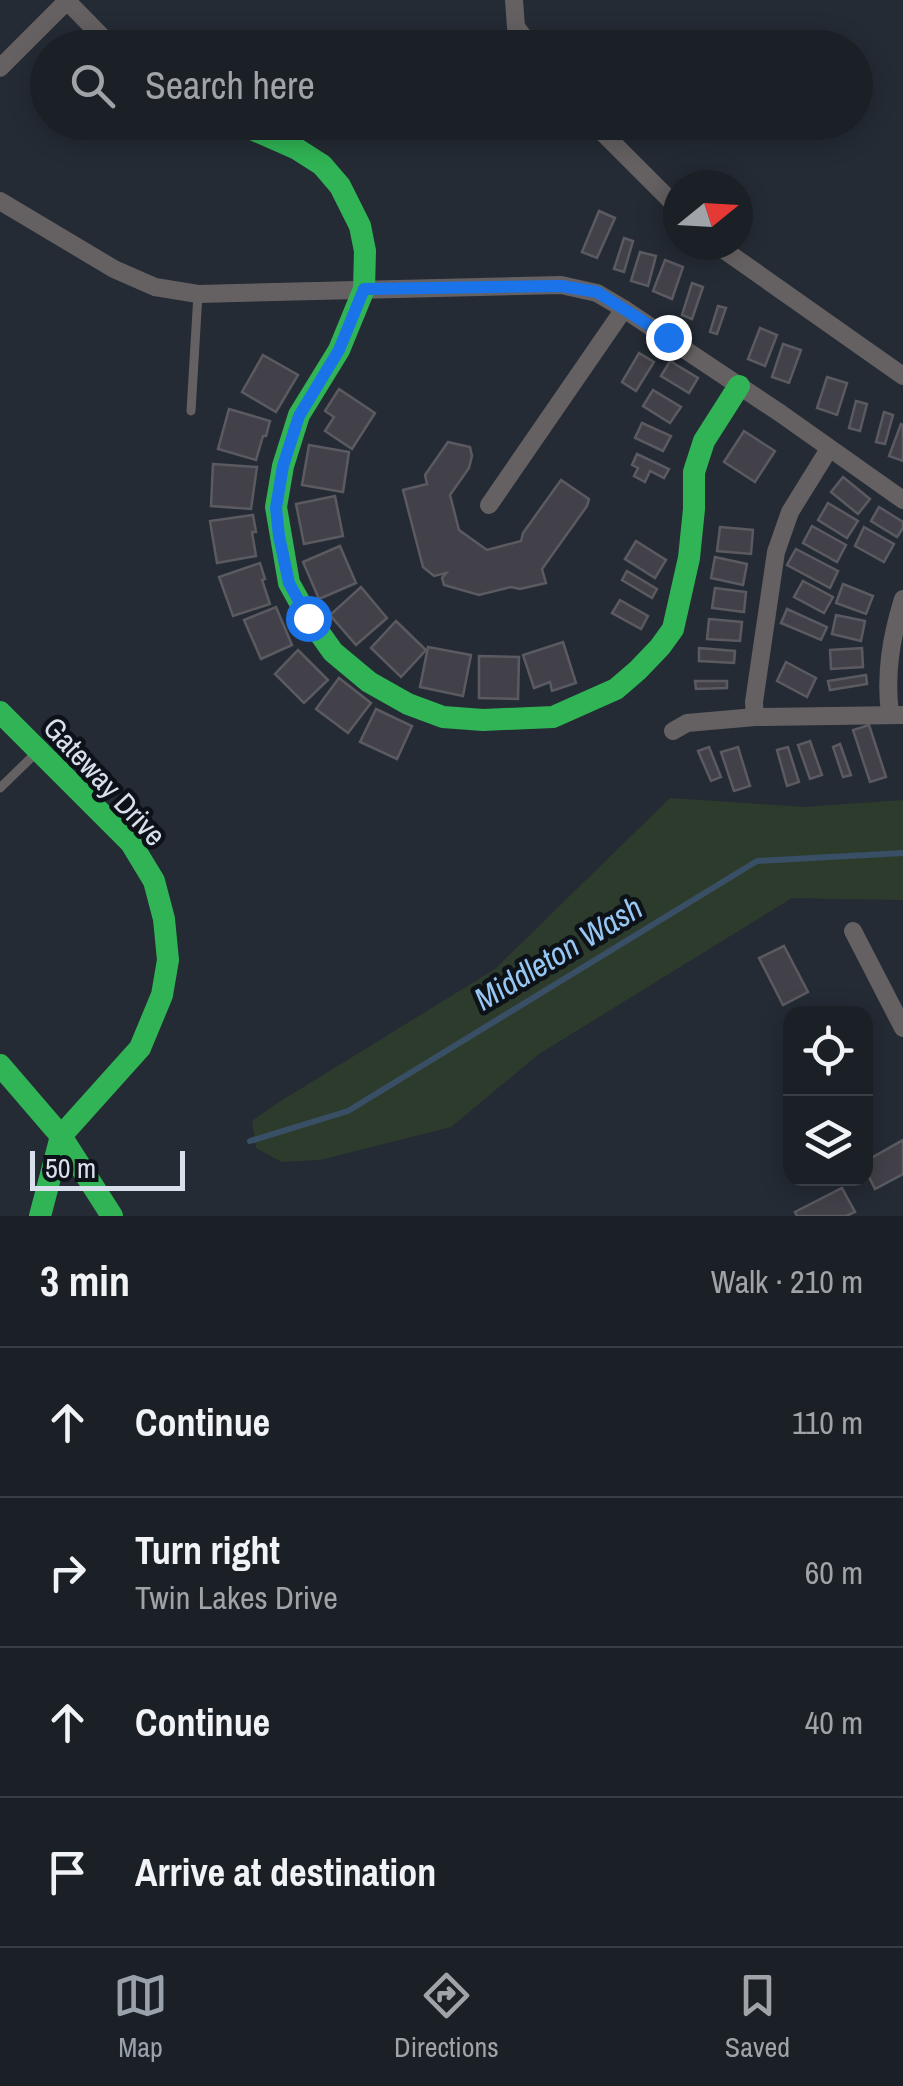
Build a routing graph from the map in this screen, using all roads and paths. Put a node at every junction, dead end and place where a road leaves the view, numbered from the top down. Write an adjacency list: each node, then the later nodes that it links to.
1 (514, 0): 5 (street)
2 (68, 1): 3 (street); 4 (street)
3 (39, 30)
4 (95, 30)
5 (519, 30)
6 (30, 38): 7 (street)
7 (0, 68)
8 (277, 140): 13 (street)
9 (610, 140): 10 (street)
10 (663, 193)
11 (0, 201): 14 (street)
12 (737, 260): 16 (street)
13 (364, 289): 14 (street); 15 (street); 17 (street)
14 (198, 294): 18 (lane)
15 (624, 308): 17 (street); 21 (street)
16 (903, 376)
17 (739, 386): 19 (street)
18 (191, 411)
19 (828, 449): 20 (street); 25 (street)
20 (903, 500)
21 (490, 504)
22 (903, 599): 24 (street)
23 (0, 712): 27 (street, Gateway Drive)
24 (897, 714): 25 (street)
25 (755, 717): 26 (street)
26 (673, 731)
27 (38, 751): 28 (lane); 32 (street, Gateway Drive)
28 (0, 788)
29 (852, 932): 30 (street)
30 (903, 1028)
31 (0, 1065): 32 (street)
32 (61, 1136): 33 (street, Gateway Drive); 34 (street)
33 (40, 1216)
34 (112, 1216)

